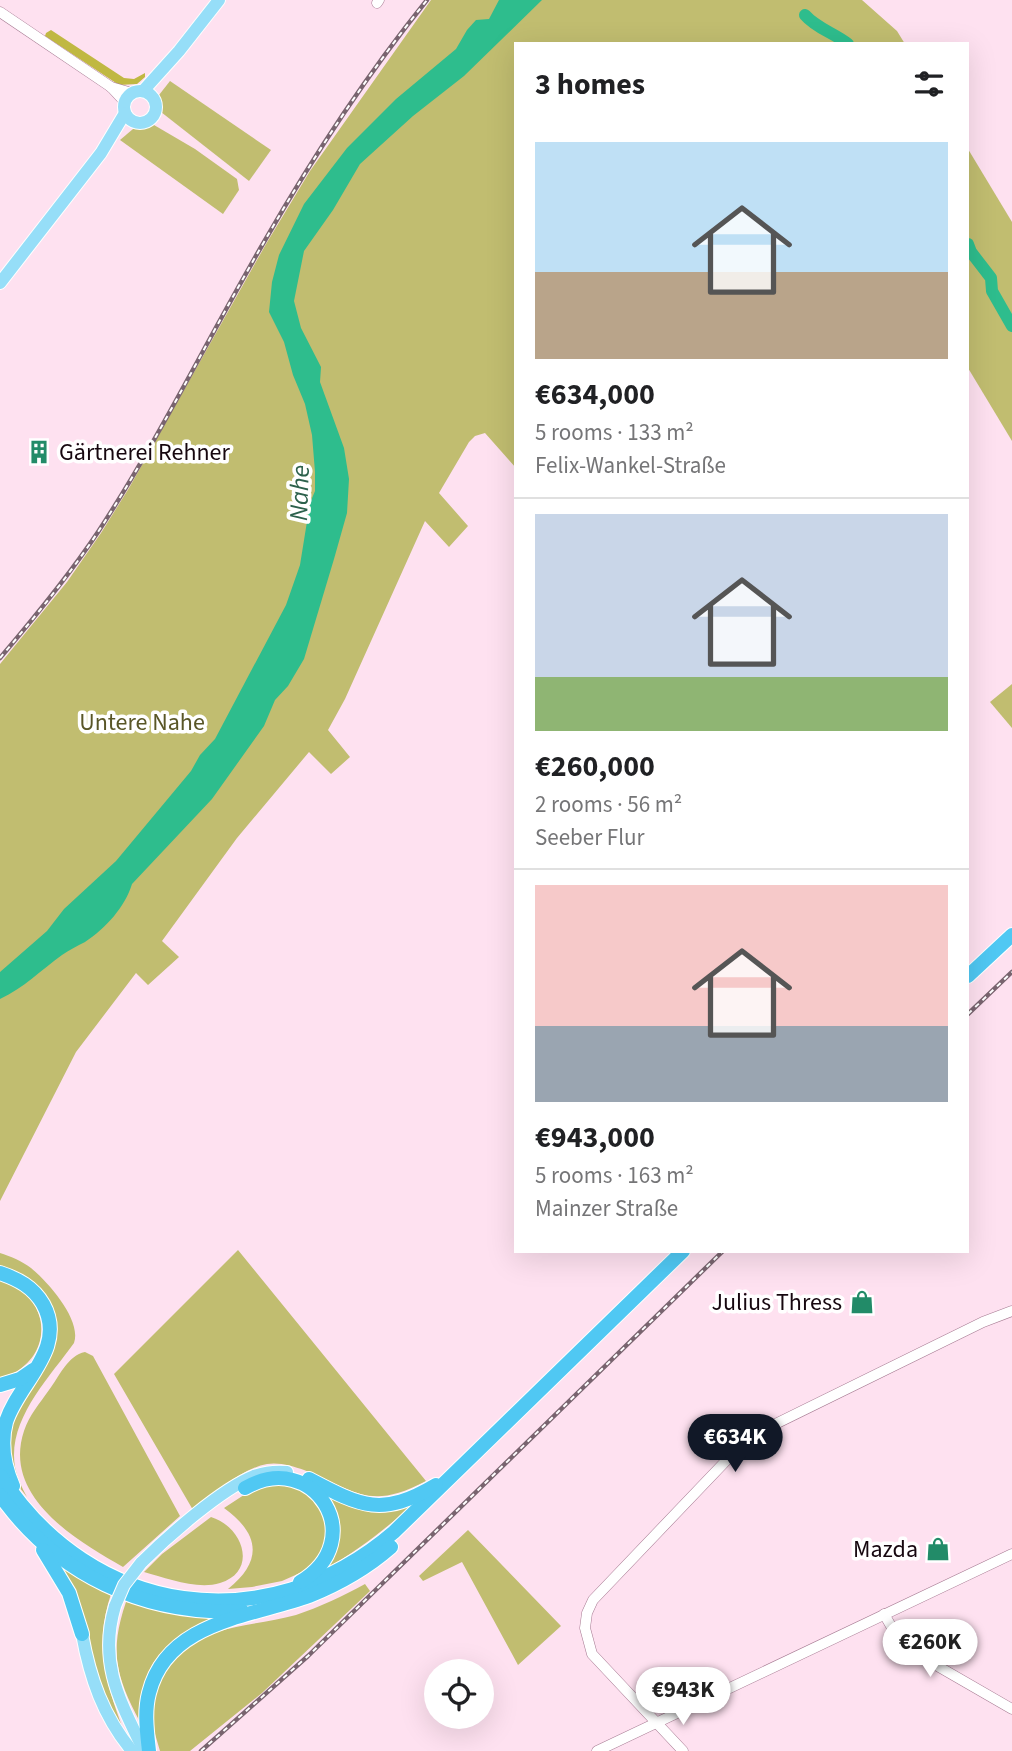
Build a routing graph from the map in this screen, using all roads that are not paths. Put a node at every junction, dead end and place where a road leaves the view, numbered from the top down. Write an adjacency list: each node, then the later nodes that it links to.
1 (219, 0): 3 (main road)
2 (0, 12): 3 (street)
3 (136, 103): 4 (main road)
4 (0, 283)
5 (1012, 935): 7 (highway)
6 (1012, 947): 8 (highway)
7 (969, 975)
8 (969, 986)
9 (681, 1253): 17 (highway)
10 (694, 1253): 24 (highway)
11 (0, 1273): 13 (highway)
12 (1012, 1311): 28 (street)
13 (43, 1358): 14 (highway); 20 (highway)
14 (0, 1385)
15 (287, 1472): 17 (highway); 22 (main road)
16 (0, 1475): 20 (highway)
17 (453, 1475): 24 (highway)
18 (245, 1488): 22 (main road); 24 (highway)
19 (0, 1494): 21 (highway)
20 (24, 1509): 24 (highway)
21 (32, 1534): 24 (highway); 26 (highway)
22 (157, 1548): 30 (main road, bridge)
23 (1012, 1555): 25 (street)
24 (277, 1600): 30 (highway)
25 (884, 1614): 27 (street); 28 (street)
26 (82, 1634): 29 (main road)
27 (1012, 1709)
28 (659, 1722): 31 (street); 32 (street)
29 (132, 1751)
30 (146, 1751)
31 (597, 1751)
32 (683, 1751)

